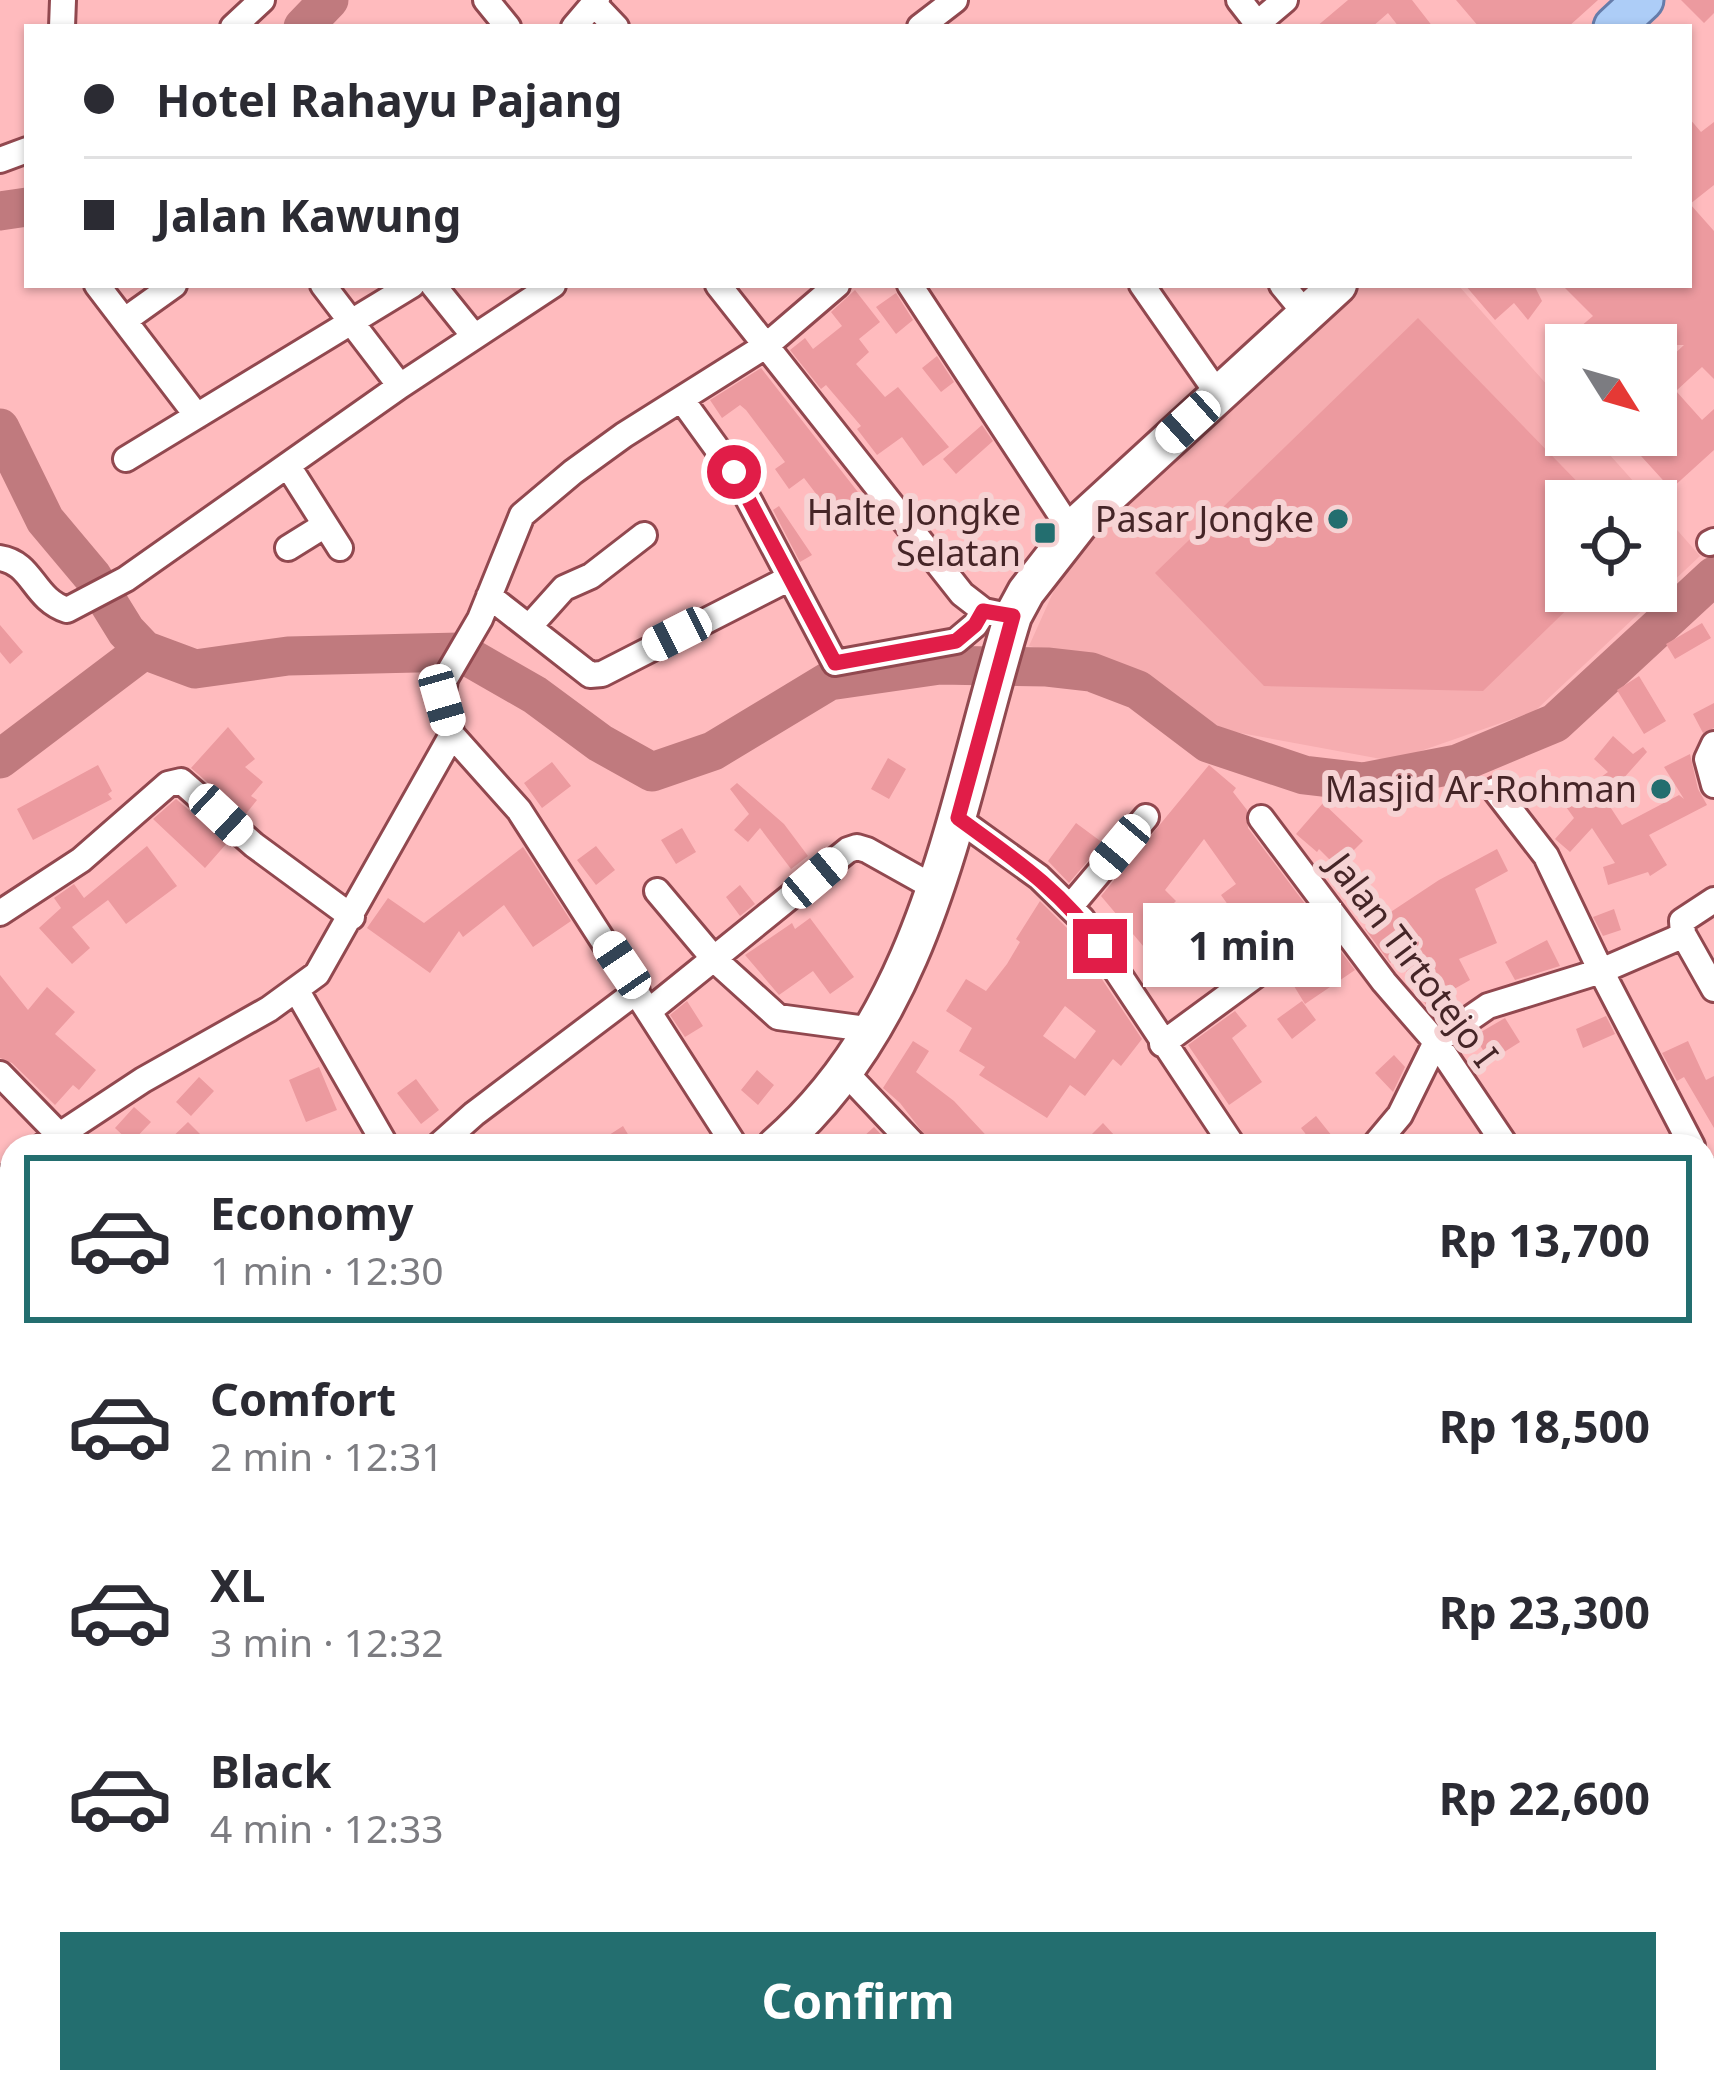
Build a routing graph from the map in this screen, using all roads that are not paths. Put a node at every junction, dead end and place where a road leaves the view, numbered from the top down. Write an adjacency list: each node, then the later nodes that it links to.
1 (262, 0): 7 (street)
2 (486, 0): 8 (street)
3 (1239, 0): 10 (street)
4 (1285, 0): 11 (street)
5 (1643, 0): 12 (main road)
6 (952, 1): 9 (street)
7 (236, 24)
8 (506, 24)
9 (924, 24)
10 (1258, 24)
11 (1260, 24)
12 (1617, 24)
13 (100, 288): 26 (street)
14 (170, 288): 26 (street)
15 (325, 288): 27 (street)
16 (407, 288): 27 (street)
17 (436, 288): 28 (street)
18 (548, 288): 28 (street)
19 (720, 288): 29 (street)
20 (834, 288): 29 (street)
21 (912, 288): 37 (street)
22 (1144, 288): 31 (street)
23 (1284, 288): 25 (street)
24 (1335, 288): 25 (main road)
25 (1306, 314): 31 (main road)
26 (125, 320): 33 (street)
27 (352, 323): 30 (street); 33 (street)
28 (474, 336): 30 (street)
29 (767, 345): 32 (street); 44 (street)
30 (400, 386): 35 (street)
31 (1218, 394): 37 (main road)
32 (682, 400): 42 (street); 43 (street)
33 (197, 416): 34 (street)
34 (126, 459)
35 (287, 466): 36 (street); 41 (street)
36 (326, 525): 39 (street); 40 (street)
37 (1072, 532): 44 (main road)
38 (644, 535): 45 (street)
39 (288, 548)
40 (340, 548)
41 (0, 558)
42 (788, 579): 44 (street); 45 (street)
43 (485, 607): 45 (street); 46 (street)
44 (1001, 621): 50 (main road)
45 (530, 627)
46 (452, 735): 58 (street); 65 (street)
47 (1714, 744): 48 (street)
48 (1714, 785)
49 (1495, 790): 62 (street)
50 (958, 818): 53 (main road); 56 (street)
51 (1146, 818): 56 (street)
52 (1261, 818): 59 (street, Jalan Tirtotejo I)
53 (935, 888): 61 (street); 66 (main road)
54 (657, 891): 61 (street)
55 (1714, 900): 60 (street)
56 (1070, 907): 68 (street)
57 (0, 913): 58 (street)
58 (352, 917): 64 (street)
59 (1335, 917): 67 (street, Jalan Tirtotejo I); 68 (street)
60 (1683, 934): 62 (street); 63 (street)
61 (715, 960): 65 (street); 66 (street)
62 (1600, 971): 67 (street); 81 (street)
63 (1714, 989)
64 (297, 991): 72 (street); 73 (street)
65 (643, 1001): 74 (street); 75 (street)
66 (874, 1030): 69 (main road)
67 (1436, 1042): 79 (street); 80 (street, Jalan Tirtotejo I)
68 (1162, 1044): 78 (street)
69 (846, 1072): 76 (main road); 77 (street)
70 (0, 1074): 71 (street)
71 (51, 1134)
72 (68, 1134)
73 (379, 1134)
74 (452, 1134)
75 (727, 1134)
76 (789, 1134)
77 (905, 1134)
78 (1225, 1134)
79 (1384, 1134)
80 (1499, 1134)
81 (1686, 1134)

